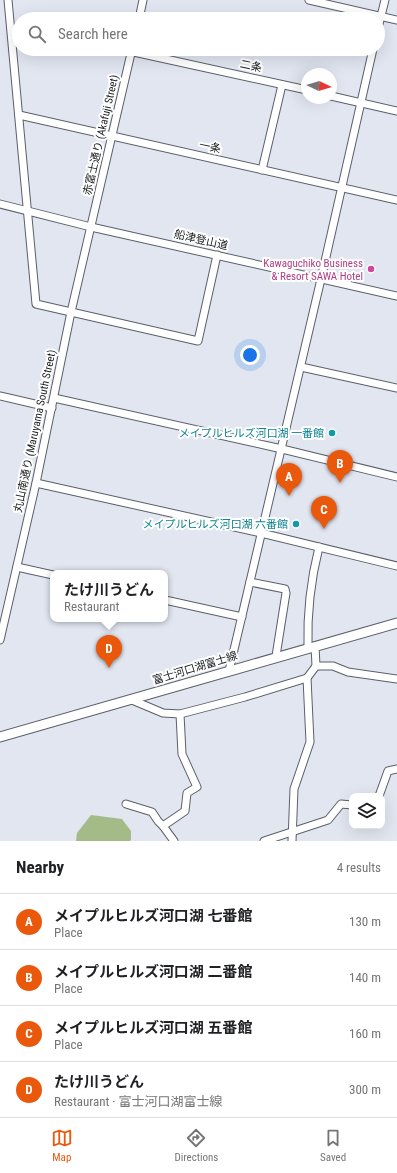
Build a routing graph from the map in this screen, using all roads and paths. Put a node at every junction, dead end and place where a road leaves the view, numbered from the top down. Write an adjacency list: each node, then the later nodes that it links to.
1 (143, 0): 6 (street)
2 (309, 0): 7 (street)
3 (385, 0): 8 (street)
4 (8, 3): 5 (street); 11 (street)
5 (0, 5)
6 (140, 12)
7 (363, 12)
8 (382, 12)
9 (385, 17): 10 (street)
10 (397, 20)
11 (10, 25): 12 (street)
12 (12, 45)
13 (13, 56): 22 (street)
14 (131, 56): 23 (street, 赤富士通り (Akafuji Street))
15 (158, 56): 17 (street, 二条)
16 (372, 56): 20 (street)
17 (282, 84): 18 (street, 二条); 24 (street)
18 (301, 89)
19 (337, 97): 20 (street)
20 (362, 103): 21 (street); 25 (street)
21 (397, 111)
22 (19, 115): 23 (street, 一条); 28 (street)
23 (112, 137): 24 (street, 一条); 29 (street, 赤富士通り (Akafuji Street))
24 (262, 170): 25 (street, 一条)
25 (342, 188): 26 (street, 一条); 31 (street)
26 (397, 200)
27 (0, 204): 28 (street, 船津登山道)
28 (27, 210): 29 (street, 船津登山道); 33 (street)
29 (91, 226): 30 (street, 船津登山道); 33 (street, 丸山南通り (Maruyama South Street))
30 (218, 255): 31 (street, 船津登山道); 33 (street)
31 (322, 279): 32 (street, 船津登山道); 34 (street)
32 (397, 296)
33 (71, 312): 37 (street, 丸山南通り (Maruyama South Street))
34 (301, 367): 35 (street); 39 (street)
35 (397, 388)
36 (0, 396): 38 (street)
37 (54, 398): 38 (street, 丸山南通り (Maruyama South Street)); 39 (street)
38 (52, 408): 41 (street, 丸山南通り (Maruyama South Street))
39 (282, 449): 40 (street); 42 (street)
40 (397, 477)
41 (36, 483): 42 (street); 45 (street, 丸山南通り (Maruyama South Street))
42 (261, 533): 43 (street); 47 (street)
43 (319, 547): 44 (street); 52 (street)
44 (397, 566)
45 (16, 567): 46 (street); 51 (street, 丸山南通り (Maruyama South Street))
46 (50, 574)
47 (250, 582): 49 (street); 53 (street)
48 (168, 601): 49 (street)
49 (242, 617): 55 (street)
50 (397, 623): 52 (main road, 富士河口湖富士線)
51 (0, 640)
52 (311, 647): 53 (main road, 富士河口湖富士線); 54 (street)
53 (276, 656): 55 (main road, 富士河口湖富士線)
54 (316, 666): 56 (street); 57 (street)
55 (229, 671): 58 (main road, 富士河口湖富士線)
56 (307, 678): 59 (street); 66 (street)
57 (397, 679)
58 (132, 700): 59 (street); 60 (main road, 富士河口湖富士線)
59 (180, 714): 65 (street)
60 (0, 737)
61 (397, 769): 62 (street)
62 (380, 793)
63 (126, 804): 65 (street)
64 (349, 805): 66 (street)
65 (163, 826): 67 (street)
66 (292, 833): 68 (street); 69 (street)
67 (174, 841)
68 (264, 841)
69 (292, 841)

